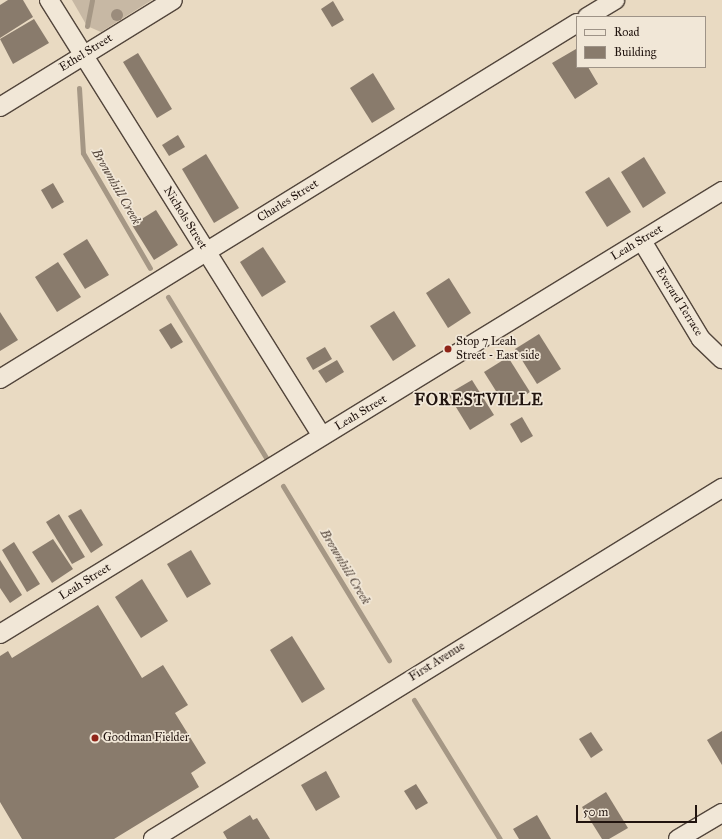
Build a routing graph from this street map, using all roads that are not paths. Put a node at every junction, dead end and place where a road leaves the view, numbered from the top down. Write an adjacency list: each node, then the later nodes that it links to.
1 (48, 0): 6 (street, Nichols Street)
2 (173, 0): 6 (street, Ethel Street)
3 (615, 0): 4 (street)
4 (589, 16)
5 (576, 24): 10 (street, Charles Street)
6 (82, 56): 7 (street, Ethel Street); 10 (street, Nichols Street)
7 (0, 107)
8 (722, 192): 9 (street, Leah Street)
9 (642, 241): 11 (street, Everard Terrace); 13 (street, Leah Street)
10 (206, 252): 12 (street, Charles Street); 13 (street, Nichols Street)
11 (722, 359)
12 (0, 379)
13 (322, 436): 15 (street, Leah Street)
14 (722, 488): 17 (street, First Avenue)
15 (0, 634)
16 (722, 813): 18 (street)
17 (153, 839)
18 (678, 839)

